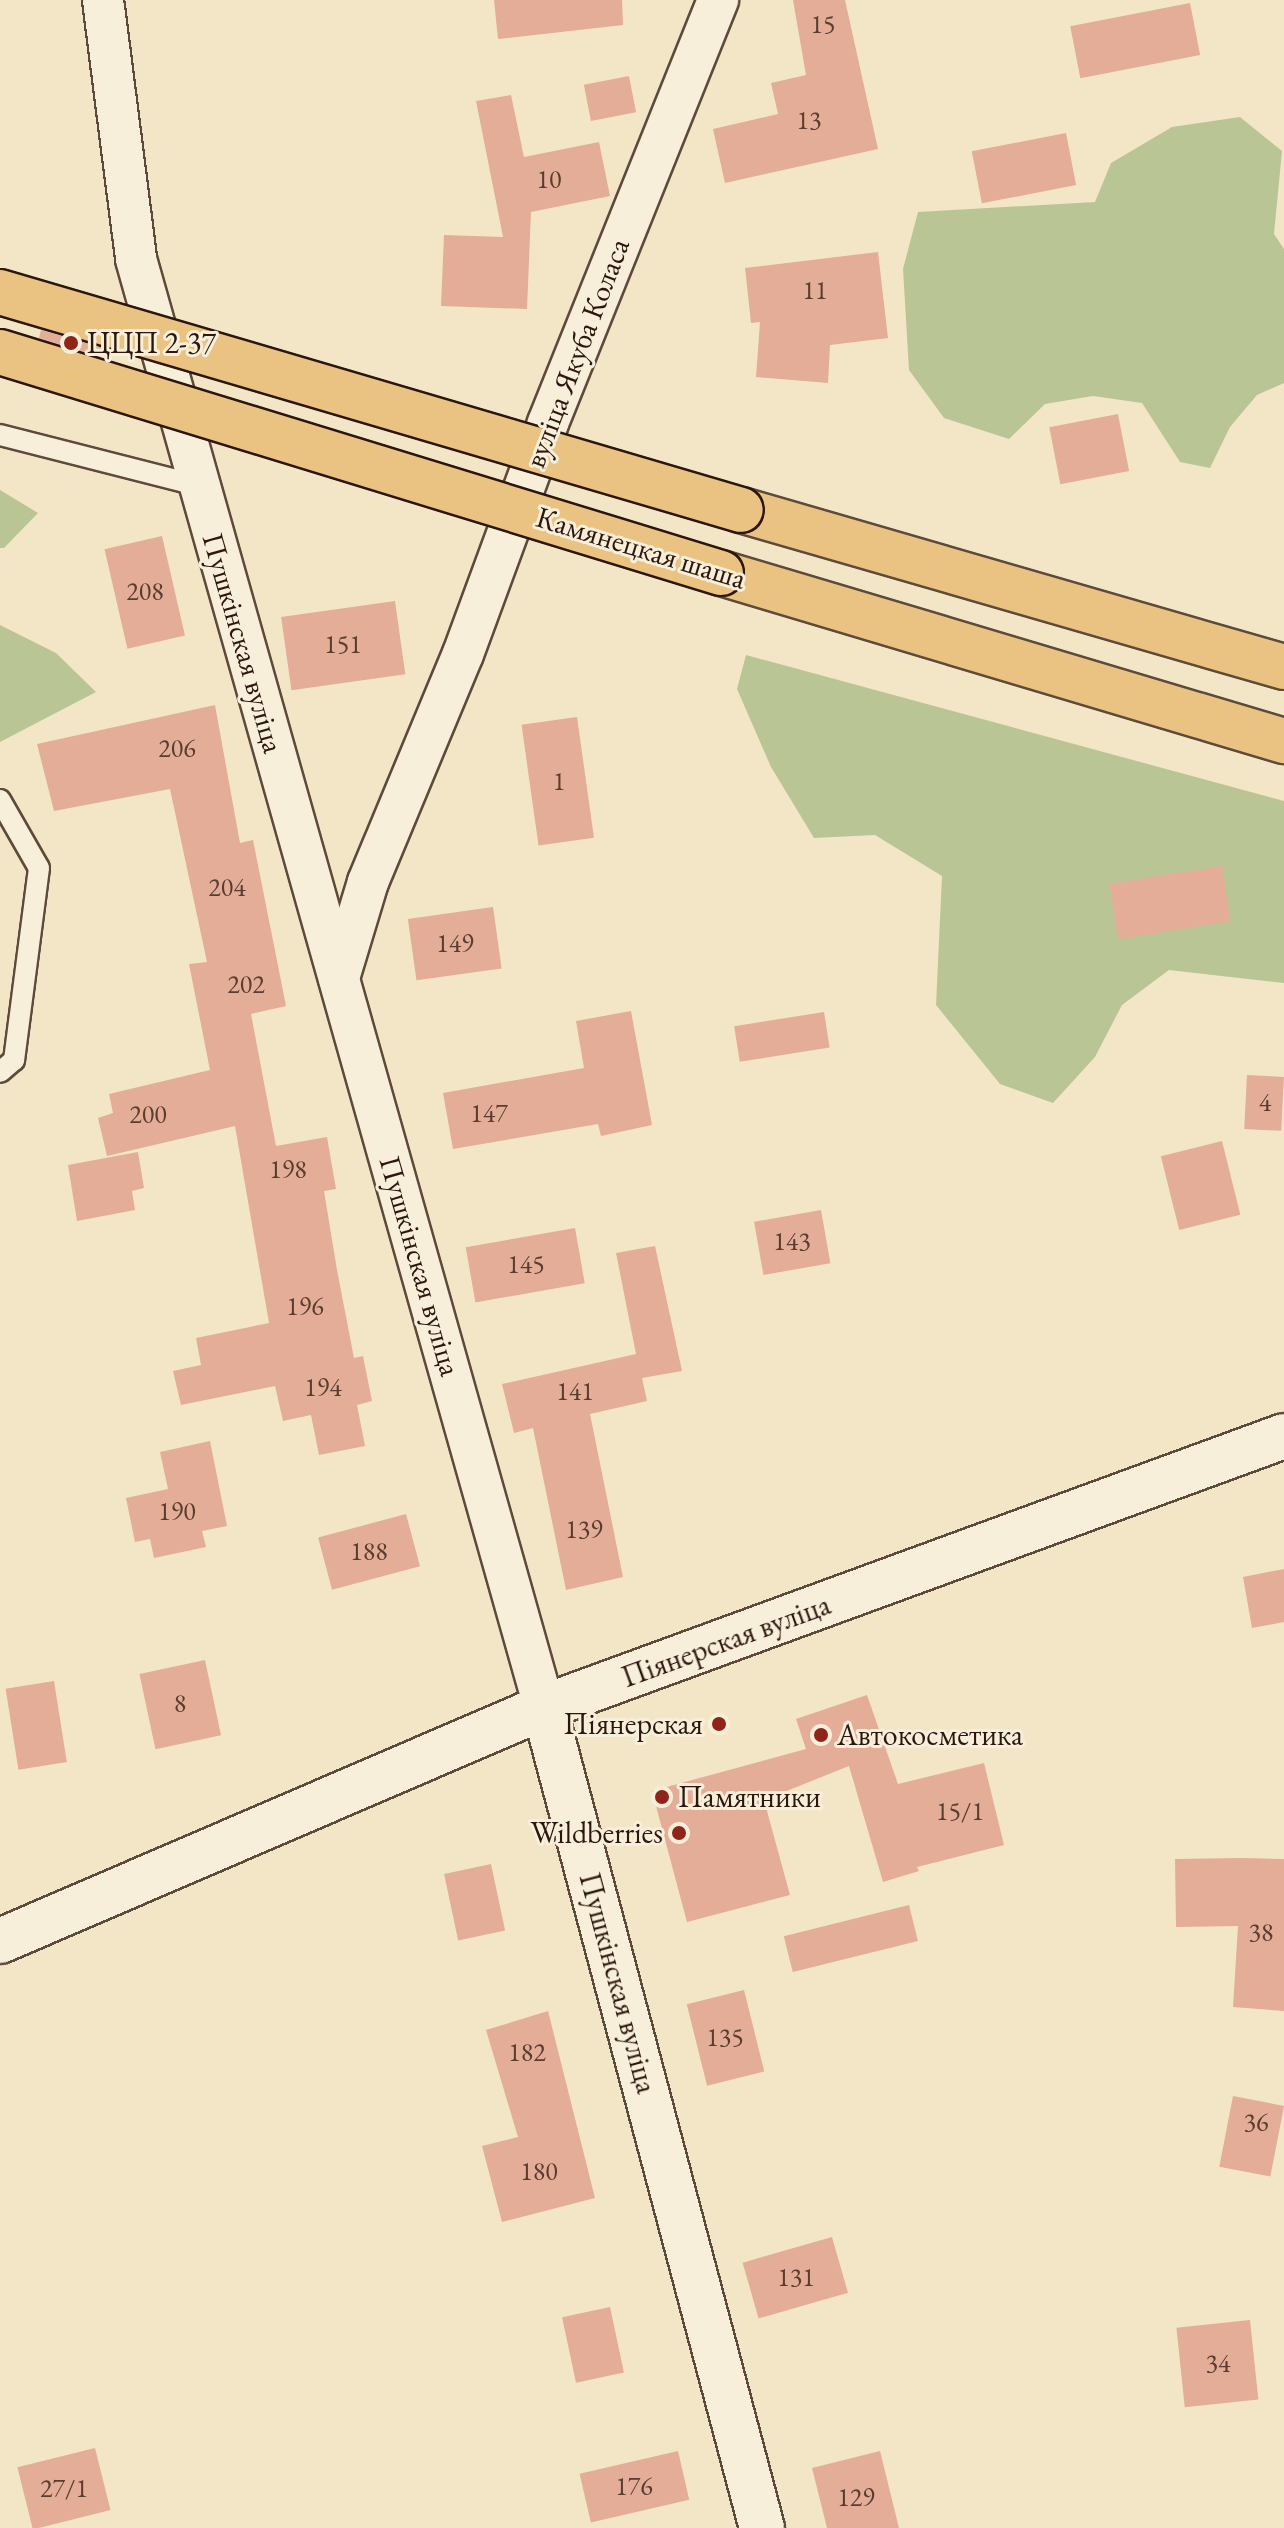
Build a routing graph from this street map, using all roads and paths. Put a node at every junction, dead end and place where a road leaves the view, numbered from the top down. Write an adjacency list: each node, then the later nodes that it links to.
1 (103, 0): 6 (street, Пушкінская вуліца)
2 (718, 0): 10 (street, вуліца Якуба Коласа)
3 (0, 292): 7 (main road, bridge)
4 (0, 352): 8 (main road, Камянецкая шаша, bridge)
5 (0, 435): 6 (lane)
6 (196, 485): 10 (street, Пушкінская вуліца)
7 (1284, 667)
8 (1284, 741)
9 (0, 800): 11 (lane)
10 (339, 978): 13 (street, Пушкінская вуліца)
11 (0, 1072)
12 (1284, 1436): 13 (main road, Піянерская вуліца)
13 (544, 1707): 14 (main road, Піянерская вуліца); 15 (main road, Пушкінская вуліца)
14 (0, 1941)
15 (762, 2528)

